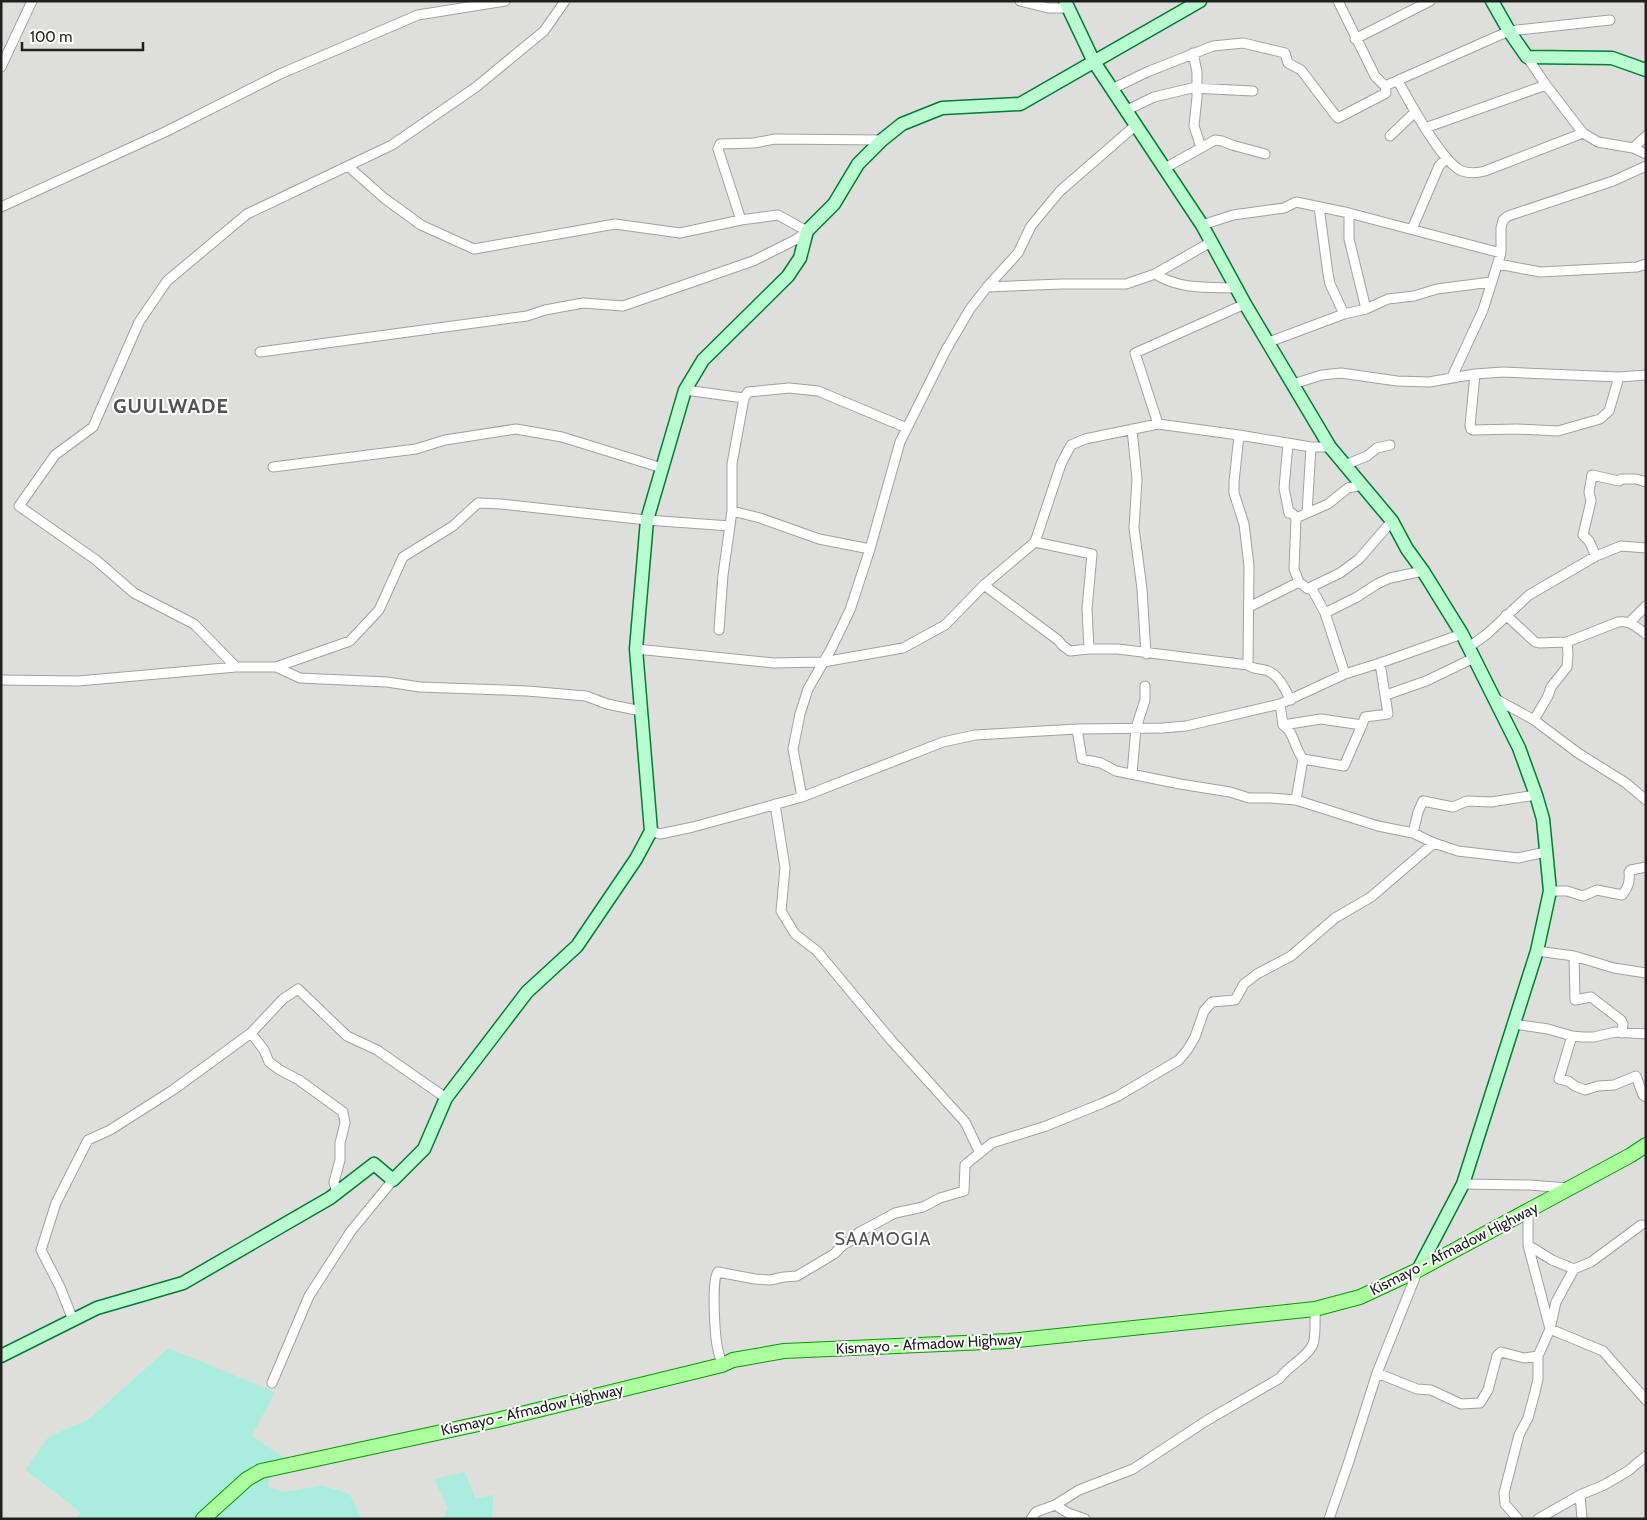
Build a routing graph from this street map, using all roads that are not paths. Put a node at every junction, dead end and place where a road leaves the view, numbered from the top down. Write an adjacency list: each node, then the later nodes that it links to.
1 (32, 1): 16 (street)
2 (505, 1): 40 (street)
3 (565, 1): 38 (street)
4 (1020, 1): 9 (street)
5 (1200, 1): 15 (street)
6 (1338, 1): 12 (street)
7 (1430, 1): 12 (street)
8 (1492, 1): 11 (street)
9 (1067, 5): 15 (street)
10 (1610, 20): 11 (street)
11 (1509, 31): 14 (street); 18 (street)
12 (1356, 38): 20 (street)
13 (1193, 53): 20 (street); 21 (street); 22 (street)
14 (1527, 57): 17 (street); 19 (street)
15 (1094, 62): 22 (street); 31 (street)
16 (1, 67)
17 (1646, 70)
18 (1398, 81): 20 (street); 25 (street)
19 (1546, 85): 27 (street); 28 (street)
20 (1386, 86)
21 (1196, 88): 23 (street); 24 (street); 32 (street)
22 (1112, 89): 24 (street)
23 (1253, 91)
24 (1127, 110): 26 (street)
25 (1414, 113): 27 (street); 29 (street)
26 (1136, 125): 39 (street); 53 (street)
27 (1425, 128): 36 (street)
28 (1582, 133): 33 (street); 36 (street)
29 (1390, 136)
30 (1646, 136): 33 (street)
31 (882, 140): 43 (street); 46 (street)
32 (1201, 147): 34 (street); 39 (street)
33 (1633, 148): 35 (street)
34 (1265, 154)
35 (1646, 154)
36 (1447, 158): 45 (street)
37 (1646, 166): 48 (street)
38 (349, 167): 43 (street); 110 (street)
39 (1165, 168): 44 (street)
40 (1, 207)
41 (1319, 207): 42 (street); 44 (street); 57 (street)
42 (1348, 213): 45 (street); 56 (street)
43 (740, 220): 46 (street)
44 (1202, 225): 47 (street)
45 (1412, 229): 48 (street)
46 (807, 230): 59 (street); 65 (street)
47 (1211, 242): 51 (street); 54 (street)
48 (1501, 253): 49 (street)
49 (1498, 264): 50 (street); 52 (street)
50 (1646, 264)
51 (1155, 274): 53 (street); 54 (street)
52 (1491, 282): 56 (street); 63 (street)
53 (987, 287): 68 (street)
54 (1238, 288): 55 (street)
55 (1245, 304): 58 (street); 67 (street)
56 (1366, 309): 57 (street)
57 (1344, 314): 58 (street)
58 (1269, 342): 64 (street)
59 (260, 352)
60 (1475, 374): 62 (street); 62 (street); 63 (street)
61 (1646, 375): 62 (street)
62 (1619, 377)
63 (1452, 378): 64 (street)
64 (1293, 384): 74 (street)
65 (685, 390): 66 (street); 77 (street)
66 (744, 398): 68 (street); 80 (street)
67 (1158, 424): 69 (street); 70 (street)
68 (907, 428): 88 (street)
69 (1132, 429): 86 (street); 106 (street)
70 (1239, 435): 71 (street); 95 (street)
71 (1288, 444): 73 (street); 82 (street)
72 (1390, 445): 75 (street)
73 (1311, 447): 74 (street); 81 (street)
74 (1330, 447): 75 (street)
75 (1345, 466): 79 (street)
76 (273, 467): 77 (street)
77 (662, 468): 83 (street)
78 (1646, 482): 89 (street)
79 (1362, 485): 81 (street); 84 (street)
80 (732, 511): 85 (street); 88 (street)
81 (1307, 513): 82 (street)
82 (1296, 518): 91 (street)
83 (648, 520): 85 (street); 103 (street); 111 (street)
84 (1392, 522): 90 (street); 93 (street)
85 (730, 526): 99 (street)
86 (1035, 542): 92 (street); 104 (street)
87 (1646, 548): 89 (street)
88 (870, 549): 107 (street)
89 (1596, 556): 97 (street)
90 (1423, 571): 96 (street); 100 (street)
91 (1299, 582): 93 (street); 95 (street)
92 (984, 585): 104 (street); 107 (street)
93 (1311, 587): 96 (street)
94 (1646, 606): 98 (street)
95 (1249, 607): 109 (street)
96 (1325, 613): 112 (street)
97 (1506, 615): 102 (street); 105 (street)
98 (1630, 622): 101 (street); 102 (street)
99 (719, 630)
100 (1462, 634): 105 (street); 108 (street)
101 (1646, 634)
102 (1566, 642): 120 (street)
103 (636, 649): 107 (street); 119 (street)
104 (1089, 649): 106 (street)
105 (1471, 652): 115 (street); 117 (street)
106 (1146, 654): 109 (street)
107 (823, 662): 128 (street)
108 (1380, 663): 112 (street); 115 (street)
109 (1248, 665): 116 (street)
110 (236, 667): 111 (street); 113 (street)
111 (276, 667): 119 (street)
112 (1345, 674): 116 (street)
113 (1, 680)
114 (1145, 686): 123 (street)
115 (1386, 695): 122 (street)
116 (1291, 700): 118 (street)
117 (1496, 700): 120 (street); 127 (street)
118 (1280, 704): 121 (street); 123 (street)
119 (641, 711): 132 (street)
120 (1534, 720): 130 (street)
121 (1284, 725): 122 (street); 125 (street)
122 (1362, 725): 125 (street)
123 (1136, 728): 124 (street); 126 (street)
124 (1078, 729): 126 (street); 128 (street)
125 (1303, 759): 129 (street)
126 (1132, 774): 129 (street)
127 (1536, 795): 133 (street); 135 (street)
128 (802, 797): 131 (street)
129 (1296, 800): 133 (street)
130 (1646, 800)
131 (775, 804): 132 (street); 149 (street)
132 (651, 831): 147 (street)
133 (1413, 834): 134 (street)
134 (1434, 843): 135 (street); 149 (street)
135 (1546, 852): 137 (street)
136 (1646, 867): 137 (street)
137 (1550, 891): 138 (street)
138 (1537, 951): 139 (street); 141 (street)
139 (1574, 956): 140 (street); 142 (street)
140 (1646, 973)
141 (1514, 1024): 145 (street); 151 (street)
142 (1622, 1032): 144 (street); 145 (street)
143 (251, 1033): 147 (street); 153 (street); 160 (street)
144 (1646, 1034)
145 (1572, 1036): 146 (street)
146 (1646, 1096)
147 (446, 1098): 150 (street)
148 (1646, 1145): 152 (main road, Kismayo - Afmadow Highway)
149 (980, 1153): 164 (street)
150 (393, 1180): 153 (street); 166 (street)
151 (1463, 1184): 152 (street); 158 (street)
152 (1570, 1188): 154 (main road, Kismayo - Afmadow Highway)
153 (337, 1193): 160 (street)
154 (1528, 1211): 156 (street); 158 (main road, Kismayo - Afmadow Highway)
155 (1641, 1224): 157 (street)
156 (1528, 1245): 157 (street); 161 (street)
157 (1574, 1269): 161 (street)
158 (1418, 1270): 159 (main road, Kismayo - Afmadow Highway); 165 (street)
159 (1315, 1309): 164 (main road, Kismayo - Afmadow Highway); 170 (street)
160 (73, 1320): 162 (street)
161 (1550, 1329): 163 (street); 167 (street)
162 (1, 1356)
163 (1538, 1356): 165 (street); 175 (street)
164 (722, 1365): 171 (main road, Kismayo - Afmadow Highway)
165 (1377, 1373): 174 (street)
166 (272, 1383)
167 (1646, 1400)
168 (1646, 1456): 169 (street)
169 (1580, 1496): 176 (street); 177 (street)
170 (1055, 1505): 172 (street); 173 (street)
171 (204, 1519)
172 (1031, 1519)
173 (1085, 1519)
174 (1329, 1519)
175 (1518, 1519)
176 (1538, 1519)
177 (1582, 1519)

